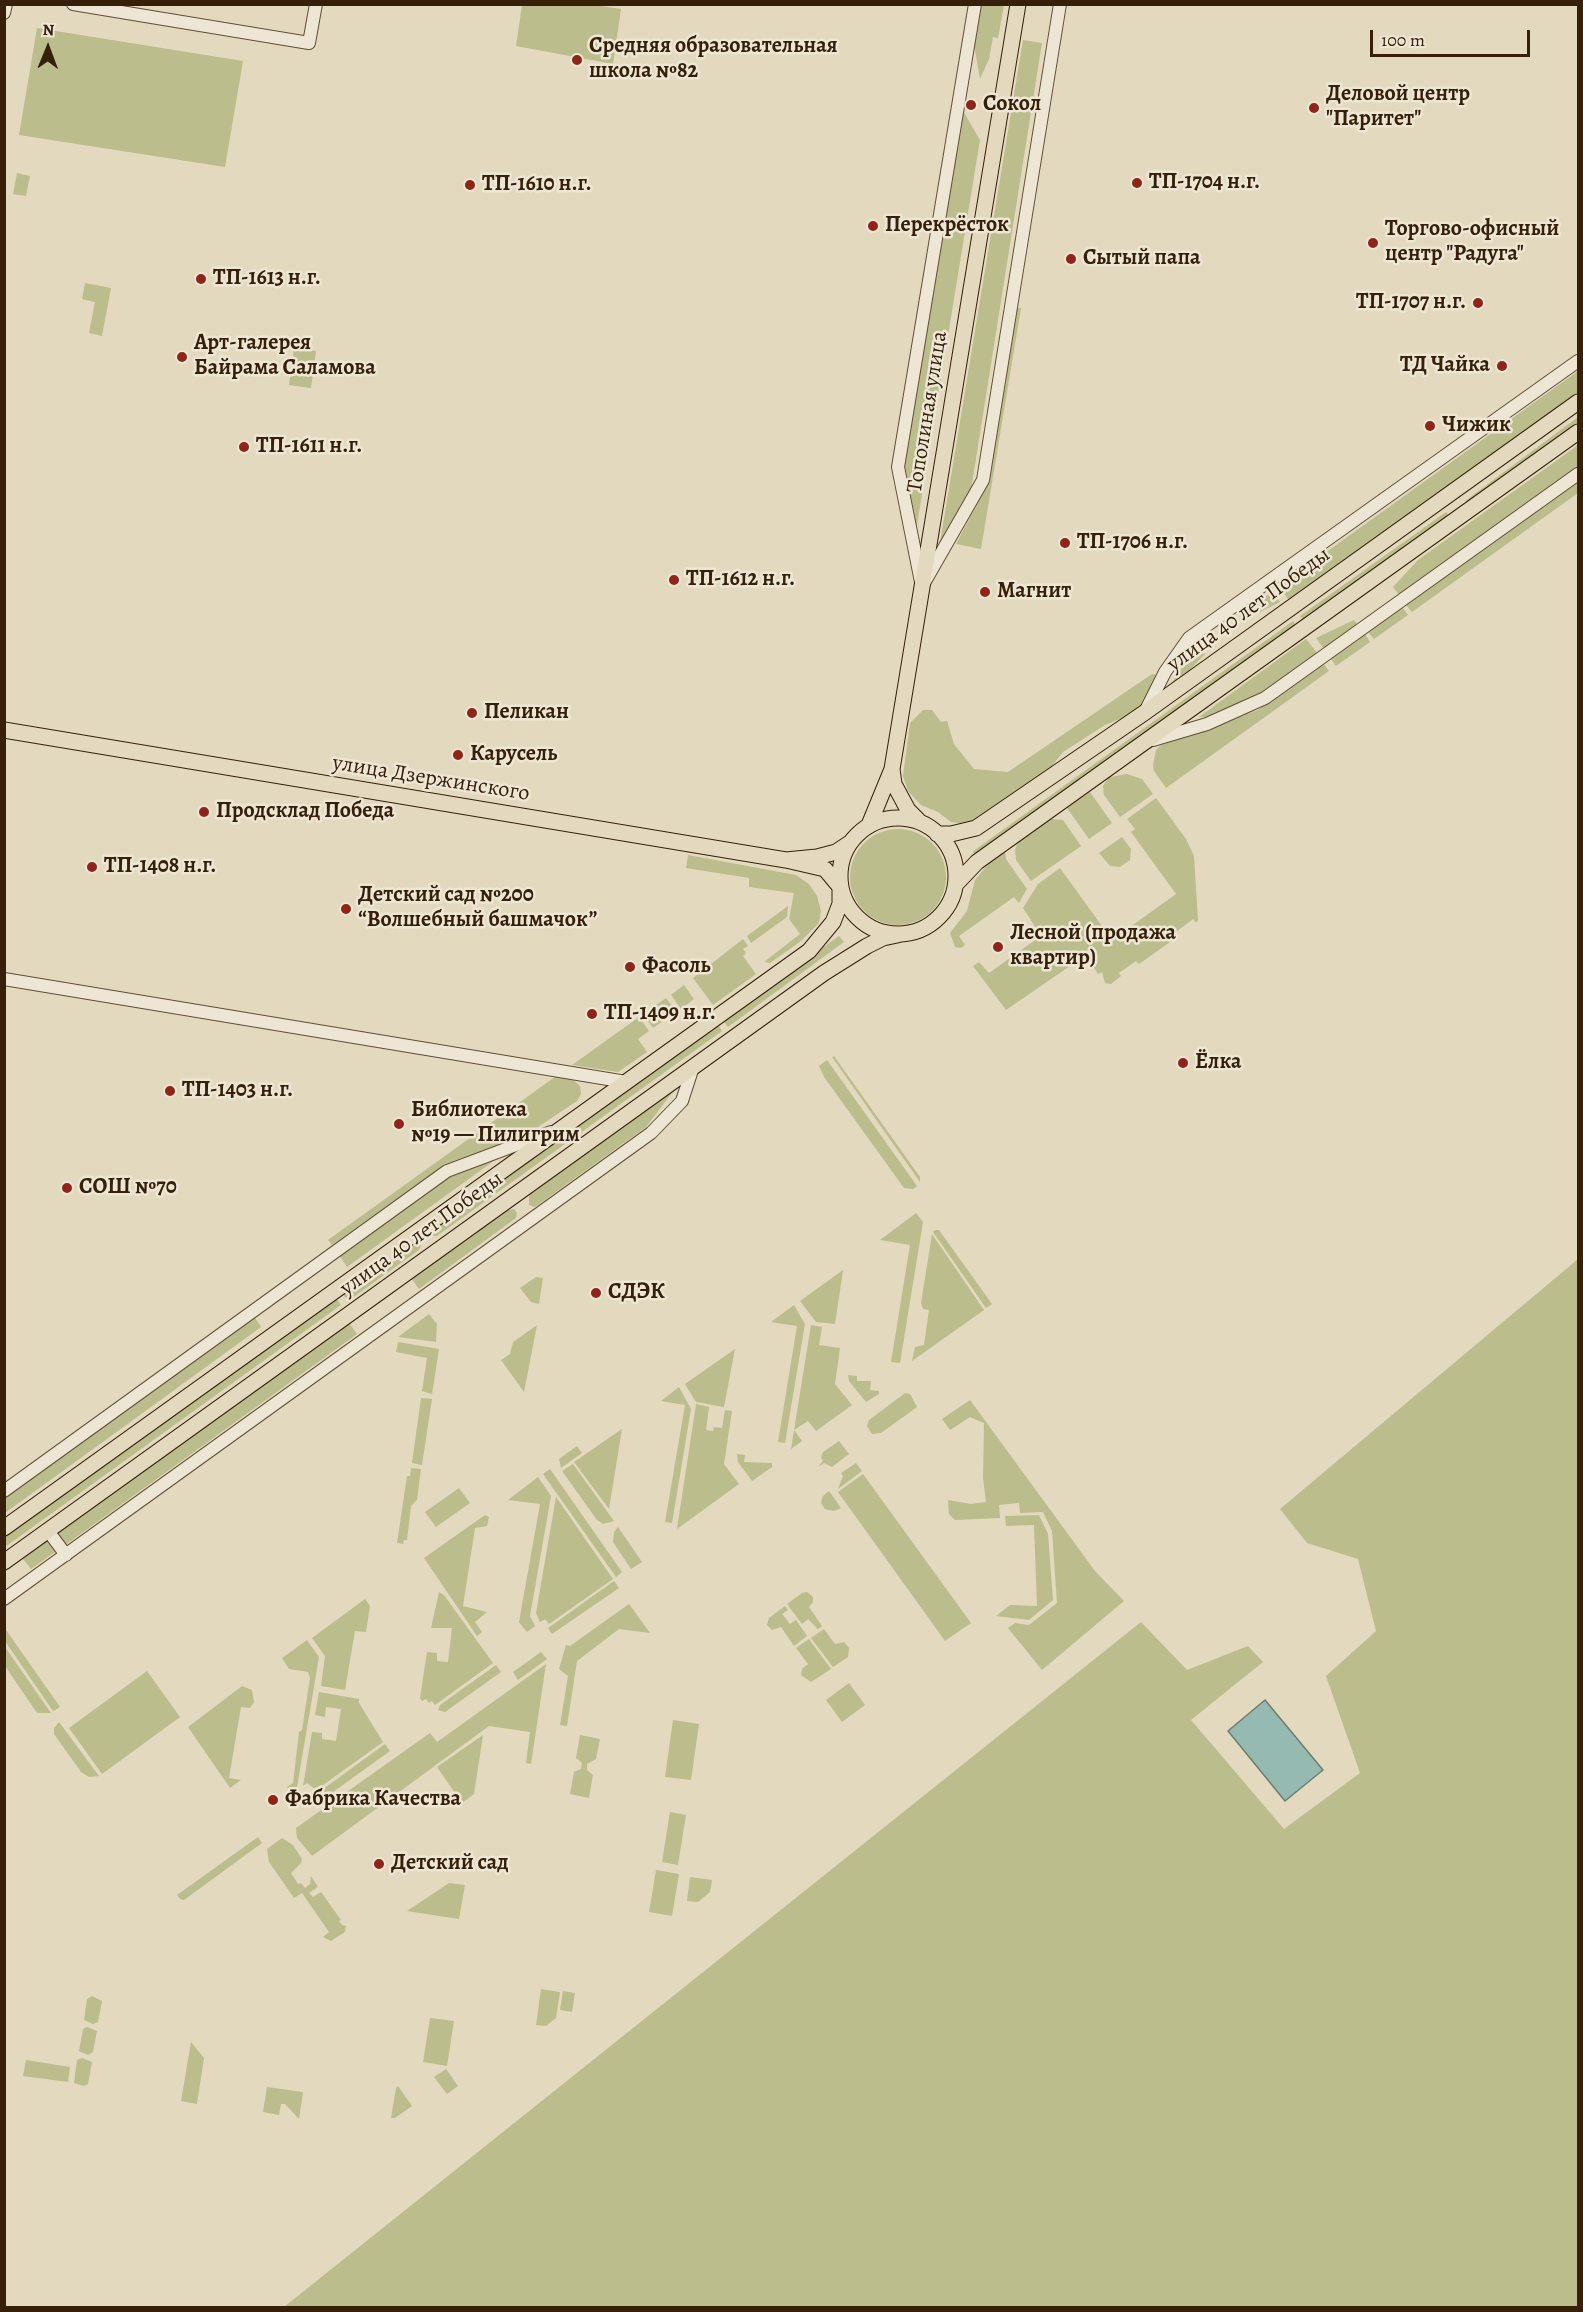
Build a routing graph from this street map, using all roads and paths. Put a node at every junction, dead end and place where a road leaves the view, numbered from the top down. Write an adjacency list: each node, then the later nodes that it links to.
1 (6, 4): 7 (street)
2 (73, 4): 3 (street)
3 (316, 4)
4 (975, 4): 14 (street)
5 (1018, 4): 14 (main road, Тополиная улица)
6 (1060, 4): 14 (street)
7 (4, 13)
8 (1578, 361): 15 (street)
9 (1578, 402): 12 (main road, улица 40 лет Победы)
10 (1578, 432): 13 (main road, улица 40 лет Победы)
11 (1578, 474): 17 (street, улица 40 лет Победы)
12 (1451, 493): 13 (main road); 15 (main road, улица 40 лет Победы)
13 (1465, 513): 17 (main road, улица 40 лет Победы)
14 (922, 586): 18 (main road, Тополиная улица)
15 (1144, 712): 21 (main road, улица 40 лет Победы)
16 (4, 730): 23 (main road, улица Дзержинского)
17 (1146, 742): 24 (main road, улица 40 лет Победы)
18 (892, 769): 19 (main road, Тополиная улица); 20 (main road)
19 (918, 820): 20 (main road); 21 (main road)
20 (869, 825): 22 (main road)
21 (937, 834): 24 (main road)
22 (848, 844): 23 (main road, улица Дзержинского); 25 (main road)
23 (786, 860): 25 (main road)
24 (957, 883): 26 (main road)
25 (840, 887): 26 (main road); 29 (main road, улица 40 лет Победы)
26 (902, 934): 28 (main road, улица 40 лет Победы)
27 (4, 979): 29 (street)
28 (693, 1067): 32 (main road, улица 40 лет Победы); 36 (street)
29 (626, 1082): 30 (main road, улица 40 лет Победы)
30 (566, 1126): 31 (main road, улица 40 лет Победы); 33 (street)
31 (419, 1231): 32 (main road); 34 (main road, улица 40 лет Победы)
32 (435, 1252): 35 (main road, улица 40 лет Победы)
33 (4, 1491)
34 (4, 1528)
35 (48, 1531): 36 (street); 37 (main road, улица 40 лет Победы)
36 (66, 1555): 38 (street)
37 (4, 1562)
38 (4, 1599)

